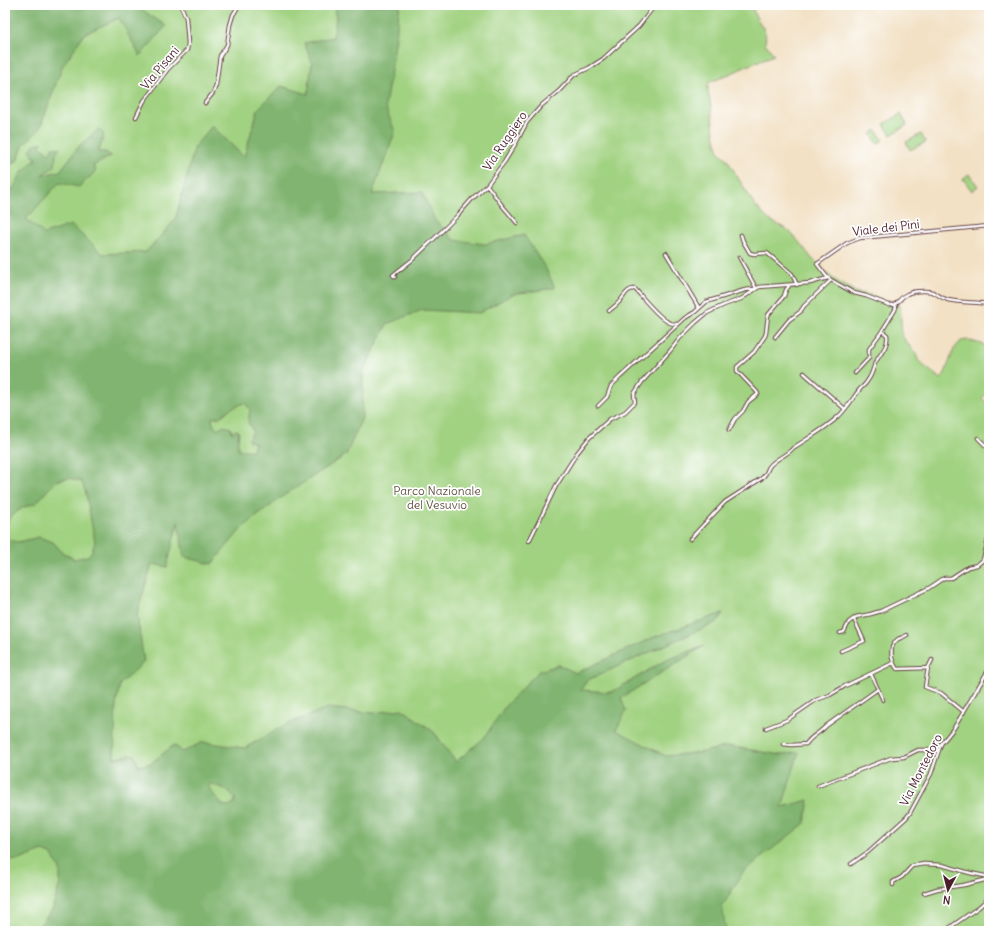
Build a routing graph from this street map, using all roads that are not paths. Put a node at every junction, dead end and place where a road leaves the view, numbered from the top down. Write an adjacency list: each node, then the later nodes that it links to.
1 (182, 5): 5 (street, Via Pisani)
2 (239, 5): 4 (street)
3 (655, 5): 6 (street, Via Ruggiero)
4 (205, 103)
5 (136, 117)
6 (487, 185): 7 (street); 12 (street, Via Ruggiero)
7 (517, 223)
8 (989, 226): 13 (street, Viale dei Pini)
9 (741, 234): 15 (street)
10 (666, 253): 19 (street)
11 (739, 257): 16 (street)
12 (395, 277)
13 (829, 279): 15 (street); 18 (street, Viale dei Pini); 23 (street)
14 (789, 285): 15 (street); 16 (street); 28 (street)
15 (797, 285)
16 (756, 288): 19 (street); 33 (street)
17 (989, 304): 18 (street)
18 (895, 305): 22 (street)
19 (699, 308): 21 (street)
20 (609, 311): 21 (street)
21 (678, 324): 26 (street)
22 (882, 331): 25 (street); 27 (street)
23 (775, 337)
24 (804, 373): 27 (street)
25 (855, 373)
26 (598, 406)
27 (845, 409): 32 (street)
28 (729, 430)
29 (978, 438): 30 (street)
30 (989, 449)
31 (989, 536): 34 (street)
32 (690, 539)
33 (529, 541)
34 (854, 619): 35 (street); 37 (street)
35 (840, 634)
36 (907, 635): 39 (street)
37 (841, 651)
38 (932, 660): 40 (street)
39 (893, 663): 40 (street); 42 (street)
40 (928, 668): 45 (street)
41 (989, 669): 45 (street, Via Montedoro)
42 (871, 674): 43 (street); 46 (street)
43 (878, 689): 44 (street); 47 (street)
44 (883, 700)
45 (964, 712): 48 (street, Via Montedoro)
46 (766, 728)
47 (783, 744)
48 (939, 750): 49 (street); 50 (street, Via Montedoro)
49 (818, 786)
50 (851, 864)
51 (989, 879): 52 (street); 53 (street)
52 (893, 886)
53 (924, 893)
54 (989, 898): 55 (street)
55 (945, 931)

